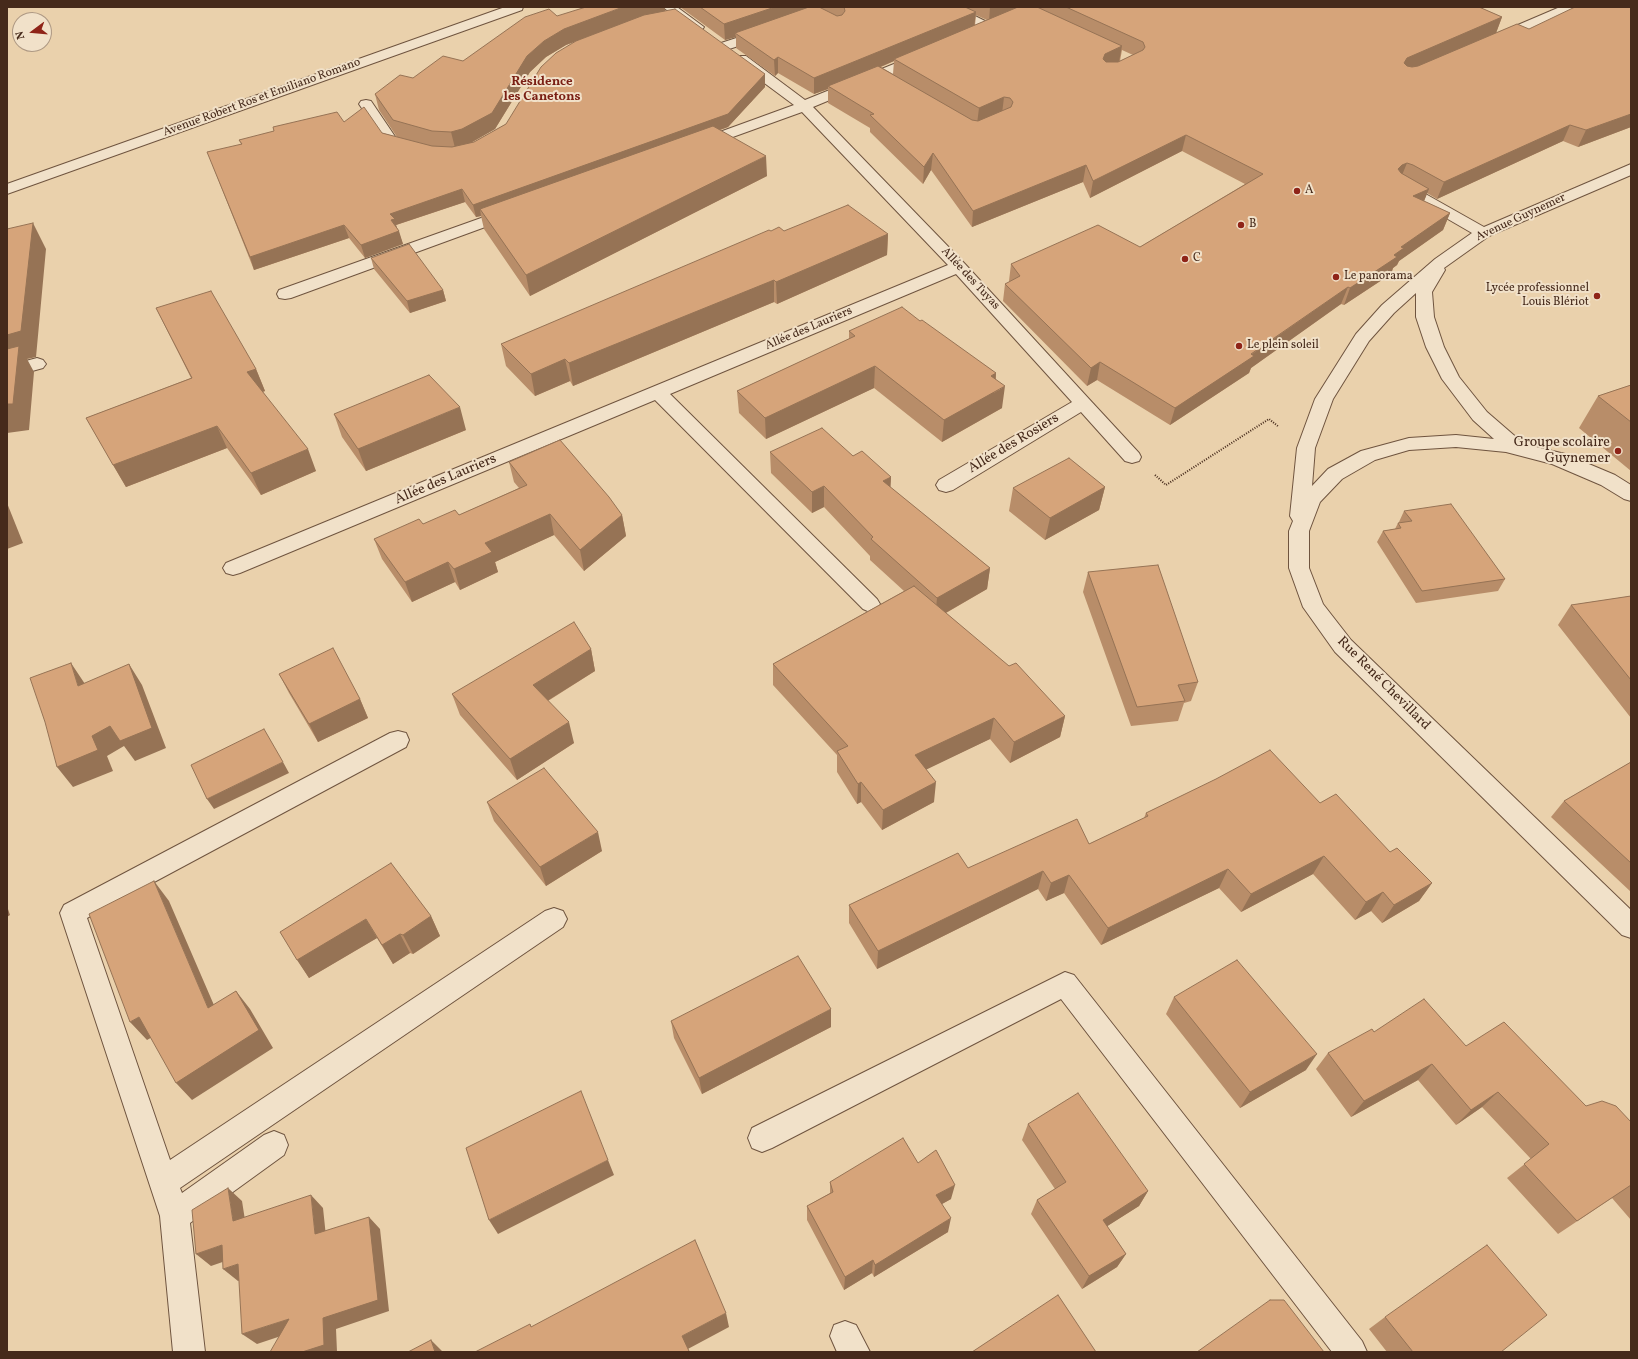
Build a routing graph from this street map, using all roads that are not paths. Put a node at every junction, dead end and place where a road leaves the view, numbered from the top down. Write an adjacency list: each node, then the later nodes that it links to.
1 (517, 7): 20 (street, Avenue Robert Ros et Emiliano Romano)
2 (947, 7): 6 (street)
3 (1571, 7): 9 (street)
4 (671, 13): 10 (street, Allée des Tuyas)
5 (1000, 23): 6 (street)
6 (988, 28): 8 (street)
7 (774, 29): 10 (street)
8 (970, 36)
9 (1485, 44)
10 (723, 47): 15 (street, Allée des Tuyas)
11 (935, 51): 12 (street)
12 (879, 74): 13 (street); 15 (street)
13 (892, 82)
14 (366, 104): 16 (street)
15 (804, 106): 17 (street); 24 (street, Allée des Tuyas)
16 (421, 149)
17 (684, 150)
18 (1631, 169): 22 (street, Avenue Guynemer)
19 (1401, 186): 22 (street)
20 (7, 189)
21 (526, 207): 25 (street)
22 (1483, 233): 23 (street, Avenue Guynemer)
23 (1441, 262): 30 (street); 34 (street, Avenue Guynemer)
24 (959, 267): 28 (street, Allée des Lauriers); 29 (street, Allée des Tuyas)
25 (286, 294)
26 (37, 364): 27 (street)
27 (7, 372)
28 (658, 392): 35 (street, Allée des Lauriers); 36 (street)
29 (1083, 403): 31 (street, Allée des Tuyas); 32 (street, Allée des Rosiers)
30 (1517, 449): 33 (street, Rue René Chevillard); 34 (street, Rue René Chevillard)
31 (1132, 457)
32 (946, 485)
33 (1631, 494)
34 (1299, 531): 39 (street, Rue René Chevillard)
35 (233, 568)
36 (870, 604)
37 (398, 740): 42 (street)
38 (554, 919): 42 (street)
39 (1631, 927)
40 (762, 1138): 45 (street)
41 (274, 1145): 43 (street)
42 (163, 1182): 43 (street)
43 (175, 1216): 44 (street)
44 (189, 1352)
45 (1351, 1352)

